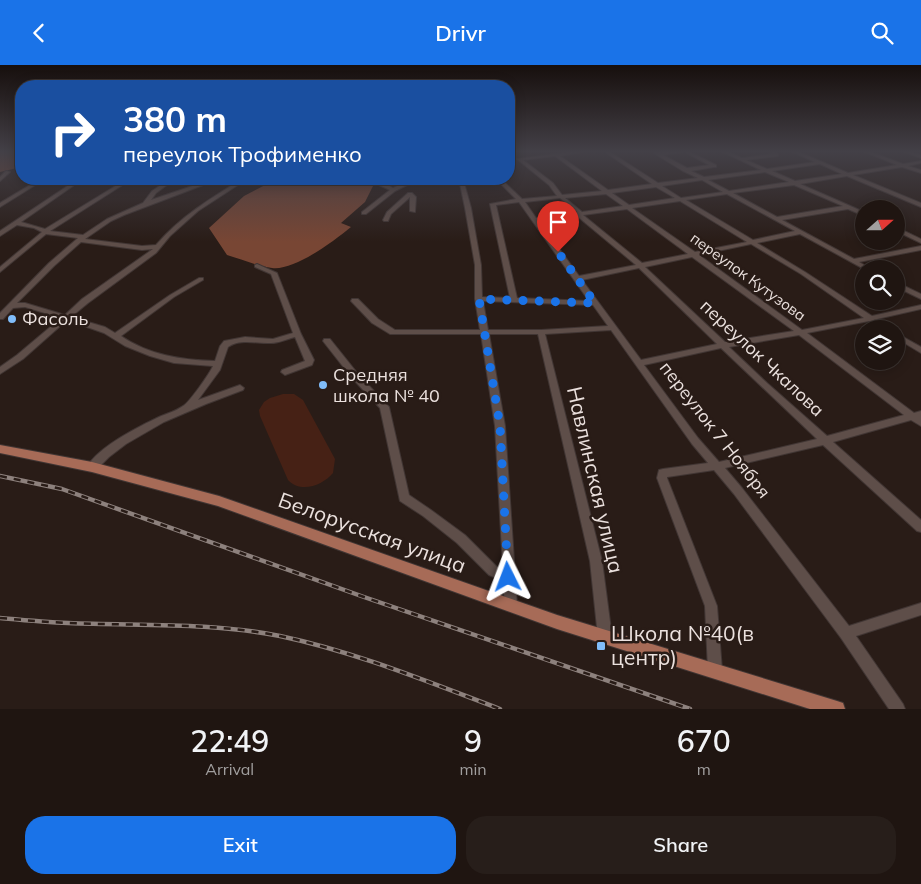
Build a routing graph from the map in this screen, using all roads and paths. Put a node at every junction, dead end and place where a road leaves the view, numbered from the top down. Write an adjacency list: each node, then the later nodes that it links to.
1 (549, 182): 26 (street, переулок Чкалова)
2 (593, 182): 22 (street, переулок Кутузова)
3 (652, 182): 9 (street)
4 (673, 182): 9 (street)
5 (706, 182): 23 (street)
6 (801, 182): 8 (street)
7 (867, 182): 34 (street)
8 (795, 183): 23 (street); 35 (street)
9 (655, 184): 22 (street); 31 (street)
10 (34, 185): 29 (street)
11 (72, 185): 44 (street)
12 (120, 185): 45 (street)
13 (164, 185): 32 (street)
14 (199, 185): 32 (street)
15 (236, 185): 52 (street)
16 (383, 185): 21 (street)
17 (404, 185): 21 (street)
18 (411, 185): 24 (street)
19 (462, 185): 63 (street)
20 (505, 185): 30 (street, переулок 7 Ноября)
21 (393, 190): 39 (street)
22 (606, 192): 26 (street); 36 (street, переулок Кутузова)
23 (729, 193): 31 (street); 41 (street)
24 (410, 194): 38 (street); 42 (street)
25 (921, 195): 27 (street)
26 (561, 197): 30 (street); 40 (street, переулок Чкалова)
27 (912, 197)
28 (0, 198): 29 (street)
29 (13, 198): 33 (street)
30 (521, 200): 43 (street, переулок 7 Ноября); 64 (street)
31 (682, 200): 36 (street); 51 (street)
32 (144, 204): 49 (street)
33 (0, 205)
34 (921, 205)
35 (849, 207): 37 (street); 41 (street)
36 (629, 208): 40 (street); 54 (street, переулок Кутузова)
37 (855, 210)
38 (413, 211)
39 (364, 213)
40 (581, 215): 43 (street); 56 (street, переулок Чкалова)
41 (776, 219): 46 (street)
42 (386, 220)
43 (535, 220): 60 (street, переулок 7 Ноября)
44 (16, 223): 45 (street); 48 (street)
45 (46, 231): 49 (street); 58 (street)
46 (802, 232): 51 (street); 55 (street)
47 (905, 233): 50 (street)
48 (0, 234)
49 (81, 238): 52 (street); 67 (street)
50 (921, 241)
51 (753, 243): 54 (street); 71 (street)
52 (157, 247): 70 (street)
53 (921, 248): 55 (street)
54 (695, 255): 56 (street); 74 (street, переулок Кутузова)
55 (853, 261)
56 (640, 265): 60 (street); 81 (street, переулок Чкалова)
57 (257, 266): 77 (street)
58 (0, 270)
59 (201, 279): 78 (street)
60 (577, 279): 66 (street, переулок 7 Ноября)
61 (905, 289): 62 (street)
62 (921, 297)
63 (479, 299): 64 (street); 76 (street)
64 (514, 299): 66 (street)
65 (355, 301): 76 (street)
66 (595, 303): 73 (street, переулок 7 Ноября)
67 (12, 305): 69 (street); 70 (street)
68 (921, 307): 71 (street)
69 (0, 317)
70 (64, 317): 78 (street); 85 (street)
71 (869, 318): 72 (street); 74 (street)
72 (872, 320)
73 (614, 328): 75 (street); 83 (street, переулок 7 Ноября)
74 (799, 331): 81 (street); 89 (street, переулок Кутузова)
75 (542, 332): 76 (street); 100 (street, Навлинская улица)
76 (485, 333): 96 (street)
77 (297, 334): 84 (street); 86 (street)
78 (118, 335): 84 (street)
79 (905, 340): 82 (street)
80 (326, 341): 96 (street)
81 (724, 345): 83 (street); 91 (street, переулок Чкалова)
82 (921, 350)
83 (639, 363): 93 (street, переулок 7 Ноября)
84 (218, 364): 88 (street)
85 (0, 371)
86 (285, 372)
87 (240, 388): 88 (street)
88 (189, 406): 94 (street)
89 (917, 415): 90 (street, переулок Кутузова); 91 (street)
90 (921, 423)
91 (827, 440): 93 (street); 95 (street, переулок Чкалова)
92 (0, 449): 94 (main road, Белорусская улица)
93 (717, 465): 99 (street, переулок 7 Ноября); 101 (street)
94 (92, 467): 97 (main road, Белорусская улица)
95 (921, 527)
96 (508, 577): 97 (street)
97 (511, 605): 100 (main road, Белорусская улица)
98 (921, 609): 99 (street)
99 (846, 633): 103 (street, переулок 7 Ноября)
100 (605, 637): 101 (main road, Белорусская улица)
101 (715, 671): 102 (main road, Белорусская улица)
102 (837, 709)
103 (898, 709)

